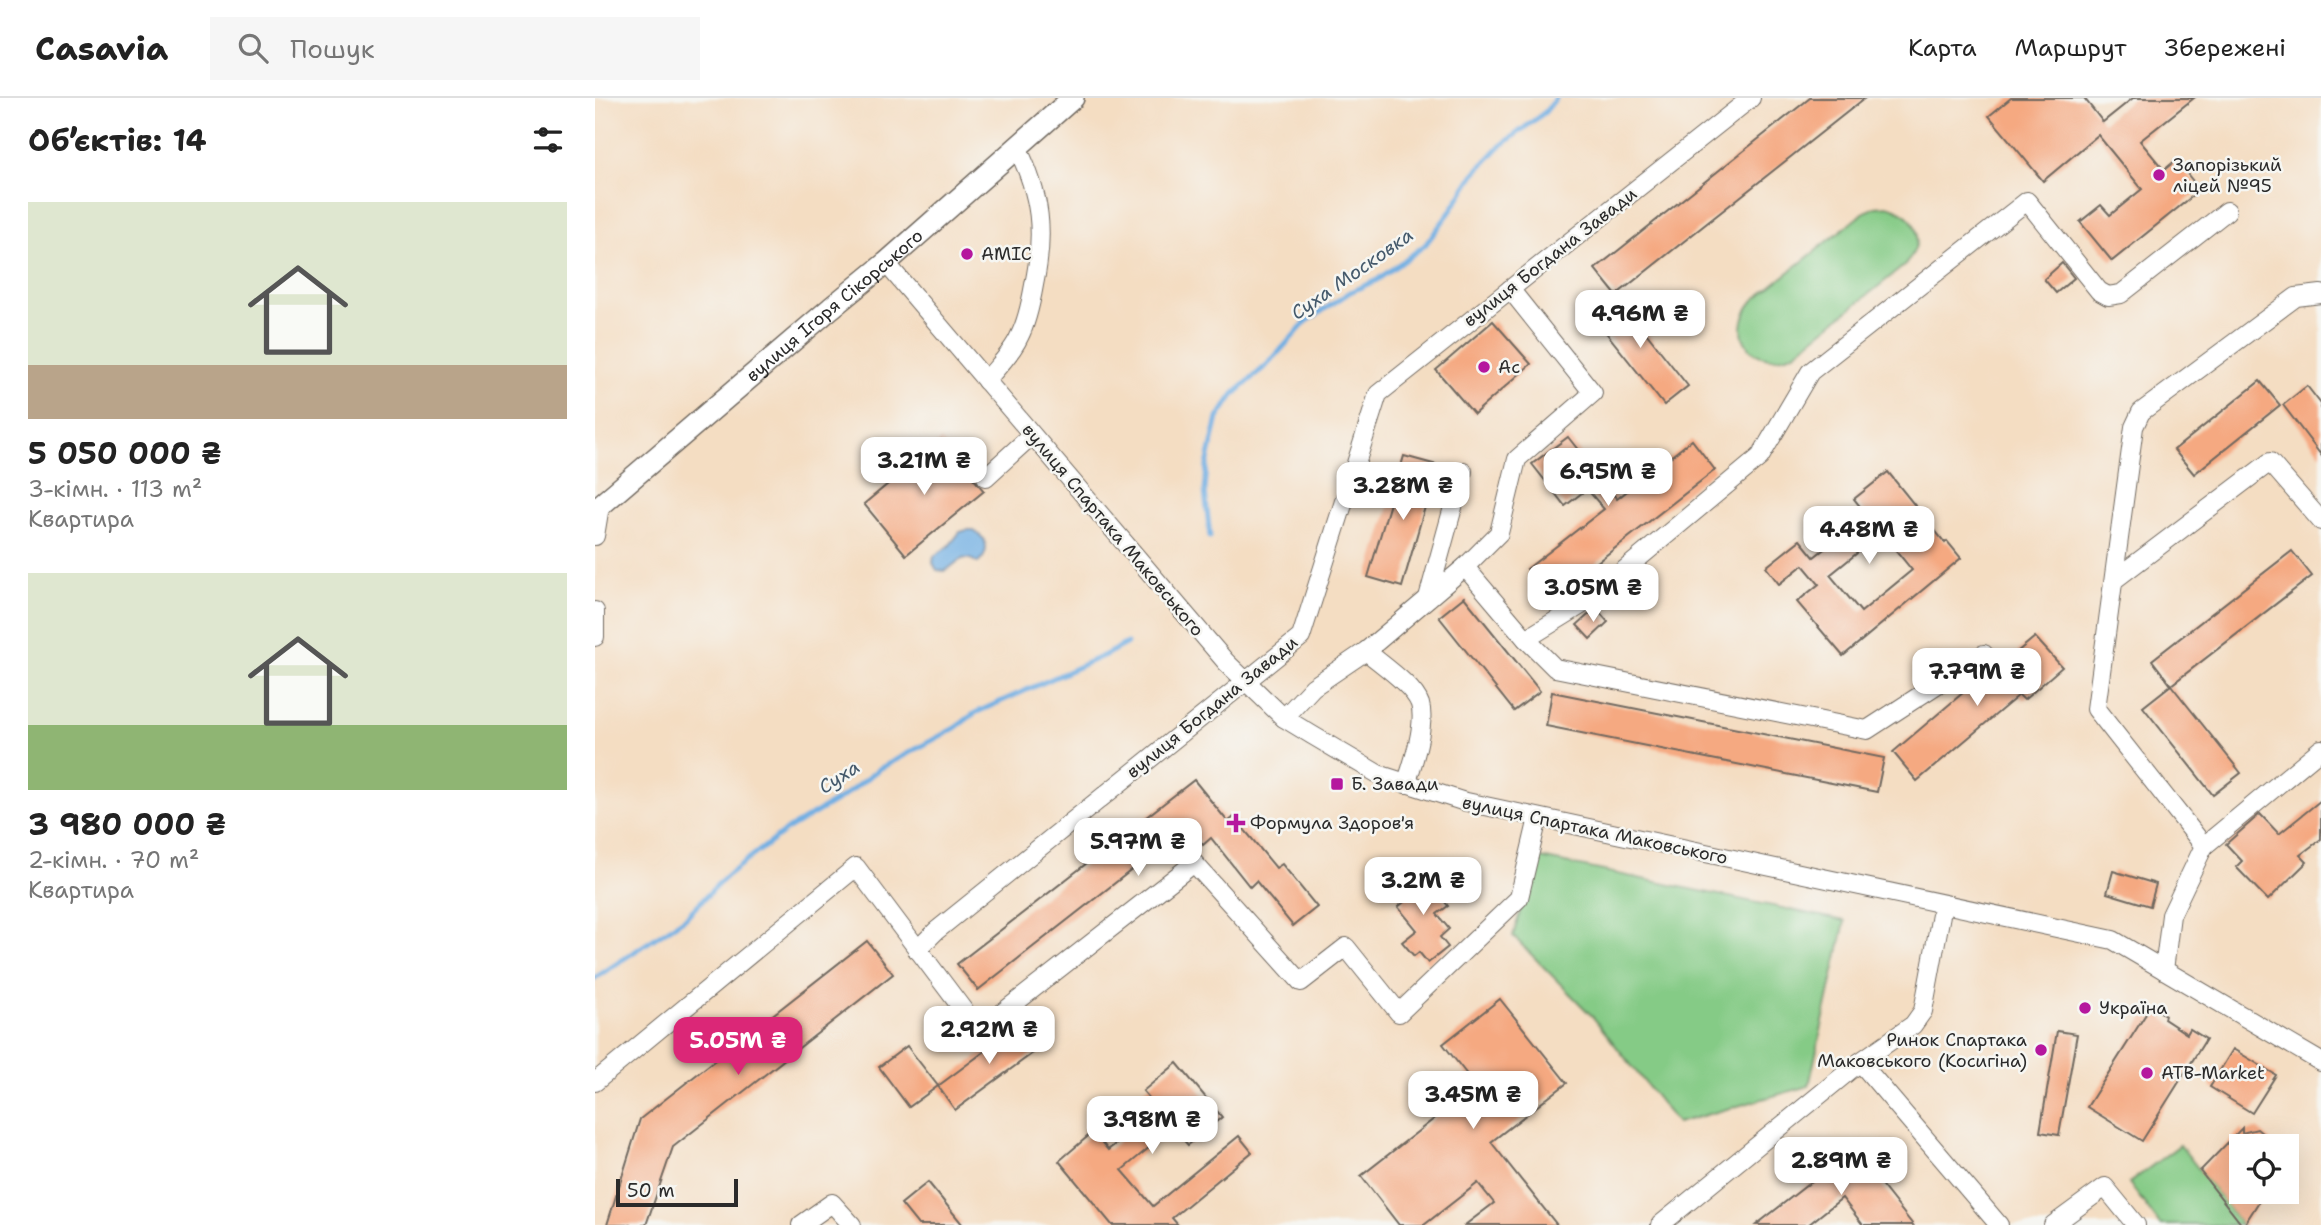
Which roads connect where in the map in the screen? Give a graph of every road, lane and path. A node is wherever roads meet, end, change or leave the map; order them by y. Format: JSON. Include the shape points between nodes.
{"nodes":[{"id":1,"x":1073,"y":98,"type":"edge"},
{"id":2,"x":1751,"y":98,"type":"edge"},
{"id":3,"x":1017,"y":147,"type":"junction"},
{"id":4,"x":2227,"y":211,"type":"dead end"},
{"id":5,"x":886,"y":263,"type":"junction"},
{"id":6,"x":1510,"y":289,"type":"junction"},
{"id":7,"x":2321,"y":294,"type":"edge"},
{"id":8,"x":986,"y":381,"type":"junction"},
{"id":9,"x":1032,"y":435,"type":"junction"},
{"id":10,"x":1463,"y":471,"type":"dead end"},
{"id":11,"x":986,"y":477,"type":"dead end"},
{"id":12,"x":598,"y":508,"type":"edge"},
{"id":13,"x":2321,"y":521,"type":"edge"},
{"id":14,"x":595,"y":536,"type":"edge"},
{"id":15,"x":1465,"y":566,"type":"junction"},
{"id":16,"x":2114,"y":580,"type":"junction"},
{"id":17,"x":1428,"y":598,"type":"junction"},
{"id":18,"x":595,"y":611,"type":"edge"},
{"id":19,"x":595,"y":636,"type":"edge"},
{"id":20,"x":1526,"y":639,"type":"junction"},
{"id":21,"x":1366,"y":651,"type":"junction"},
{"id":22,"x":1984,"y":654,"type":"dead end"},
{"id":23,"x":1245,"y":681,"type":"junction"},
{"id":24,"x":1284,"y":718,"type":"junction"},
{"id":25,"x":2321,"y":749,"type":"edge"},
{"id":26,"x":1406,"y":784,"type":"junction"},
{"id":27,"x":1538,"y":818,"type":"junction"},
{"id":28,"x":2204,"y":846,"type":"junction"},
{"id":29,"x":1943,"y":904,"type":"junction"},
{"id":30,"x":917,"y":950,"type":"junction"},
{"id":31,"x":2164,"y":970,"type":"junction"},
{"id":32,"x":1860,"y":1062,"type":"junction"},
{"id":33,"x":2321,"y":1062,"type":"edge"},
{"id":34,"x":595,"y":1082,"type":"edge"},
{"id":35,"x":801,"y":1225,"type":"edge"},
{"id":36,"x":852,"y":1225,"type":"edge"},
{"id":37,"x":1660,"y":1225,"type":"edge"},
{"id":38,"x":1999,"y":1225,"type":"edge"},
{"id":39,"x":2053,"y":1225,"type":"edge"},
{"id":40,"x":2136,"y":1225,"type":"edge"}],
"edges":[{"from":1,"to":3,"type":"main road","name":"вулиця Ігоря Сікорського"},
{"from":2,"to":6,"type":"street","name":"вулиця Богдана Завади"},
{"from":3,"to":5,"type":"main road","name":"вулиця Ігоря Сікорського"},
{"from":3,"to":8,"type":"street","via":[[1035,191],[1041,253],[1019,339]]},
{"from":4,"to":20,"type":"street","via":[[2121,294],[2108,296],[2027,201],[1809,372],[1760,457],[1587,602]]},
{"from":5,"to":8,"type":"street","name":"вулиця Спартака Маковського"},
{"from":5,"to":12,"type":"main road","name":"вулиця Ігоря Сікорського"},
{"from":6,"to":15,"type":"street","via":[[1593,393],[1517,459],[1499,533]]},
{"from":6,"to":23,"type":"street","name":"вулиця Богдана Завади","via":[[1378,394],[1301,637]]},
{"from":7,"to":16,"type":"street","via":[[2296,297],[2141,412],[2134,427]]},
{"from":8,"to":9,"type":"street","name":"вулиця Спартака Маковського"},
{"from":9,"to":11,"type":"street"},
{"from":9,"to":23,"type":"street","name":"вулиця Спартака Маковського"},
{"from":10,"to":17,"type":"street"},
{"from":12,"to":14,"type":"street"},
{"from":13,"to":16,"type":"street","via":[[2270,462]]},
{"from":15,"to":17,"type":"street"},
{"from":15,"to":20,"type":"street"},
{"from":16,"to":28,"type":"street","via":[[2095,709]]},
{"from":17,"to":21,"type":"street"},
{"from":18,"to":19,"type":"street"},
{"from":20,"to":22,"type":"street","via":[[1555,668],[1867,730]]},
{"from":21,"to":24,"type":"street","via":[[1313,687]]},
{"from":21,"to":26,"type":"street","via":[[1412,690],[1420,704],[1421,721]]},
{"from":23,"to":24,"type":"street","name":"вулиця Спартака Маковського"},
{"from":23,"to":30,"type":"street","name":"вулиця Богдана Завади"},
{"from":24,"to":26,"type":"street","name":"вулиця Спартака Маковського","via":[[1378,774]]},
{"from":25,"to":28,"type":"street"},
{"from":26,"to":27,"type":"street","name":"вулиця Спартака Маковського"},
{"from":27,"to":29,"type":"street","name":"вулиця Спартака Маковського"},
{"from":27,"to":30,"type":"street","via":[[1519,898],[1399,1013],[1346,947],[1301,982],[1194,863],[979,1031]]},
{"from":28,"to":31,"type":"street","via":[[2171,915]]},
{"from":29,"to":31,"type":"street","name":"вулиця Спартака Маковського","via":[[2113,940]]},
{"from":29,"to":32,"type":"street","via":[[1923,1011],[1913,1025]]},
{"from":30,"to":34,"type":"street","via":[[856,867]]},
{"from":31,"to":33,"type":"street","name":"вулиця Спартака Маковського"},
{"from":32,"to":37,"type":"street"},
{"from":32,"to":38,"type":"street"},
{"from":35,"to":36,"type":"street","via":[[832,1203]]},
{"from":39,"to":40,"type":"street","via":[[2105,1187]]}]}
